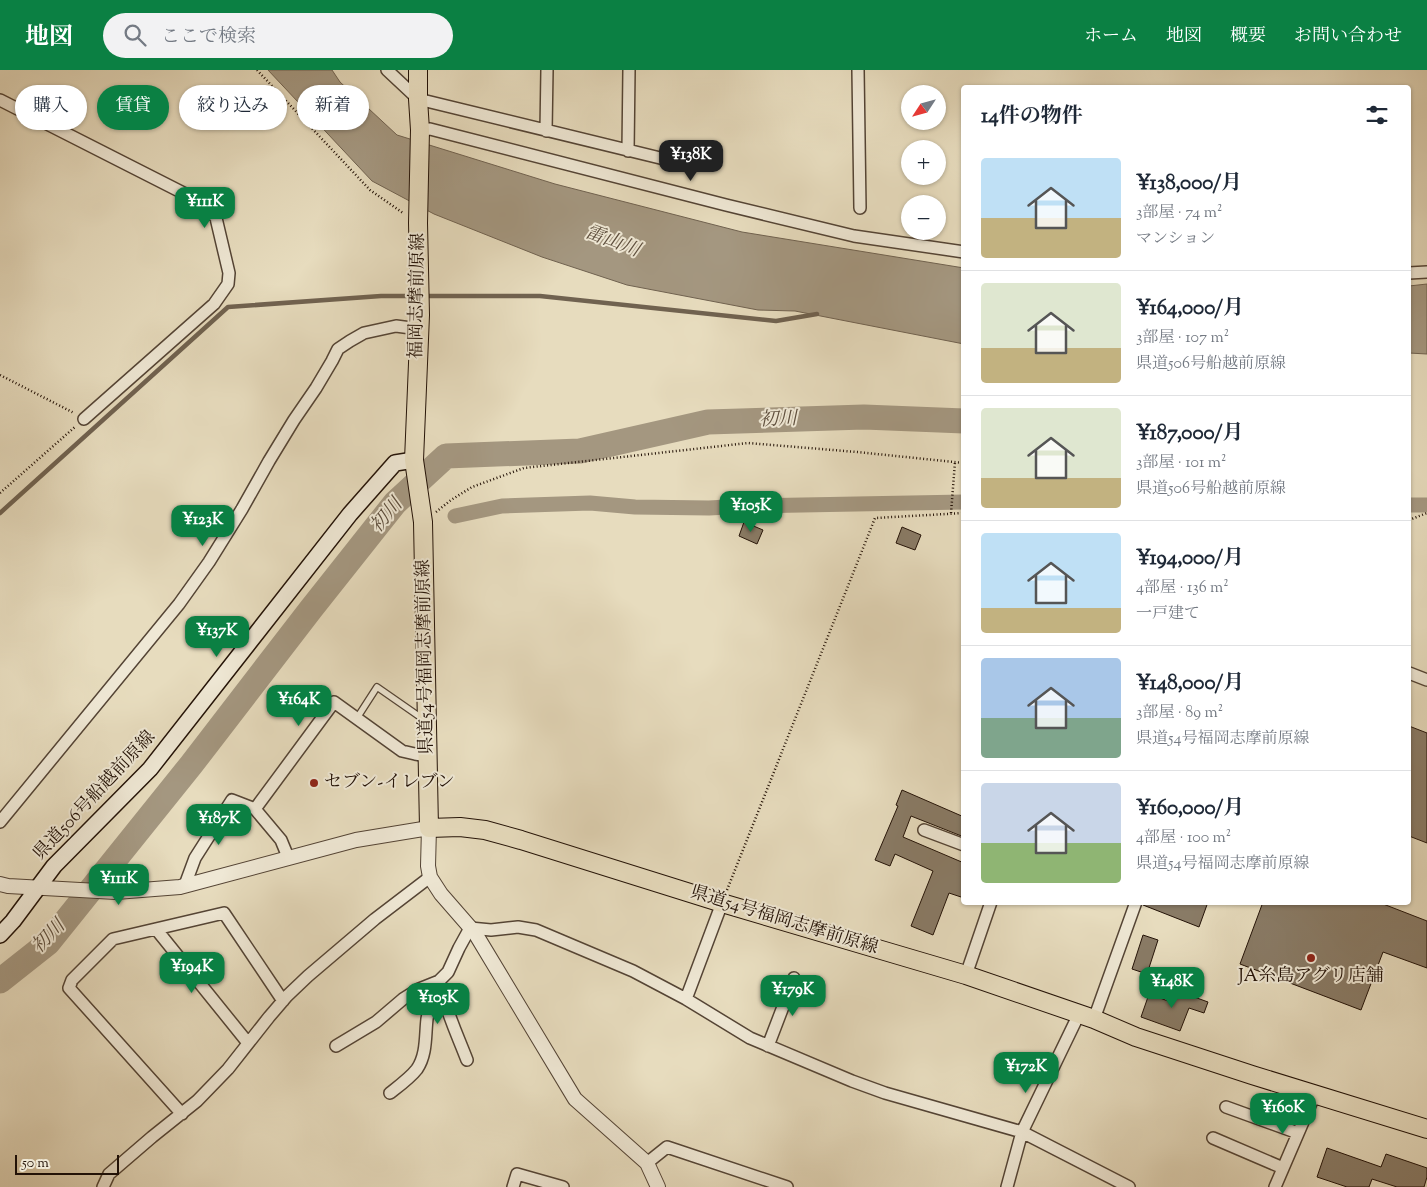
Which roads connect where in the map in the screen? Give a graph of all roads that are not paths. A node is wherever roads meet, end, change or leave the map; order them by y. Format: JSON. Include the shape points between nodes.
{"nodes":[{"id":1,"x":387,"y":70,"type":"edge"},
{"id":2,"x":418,"y":70,"type":"edge"},
{"id":3,"x":547,"y":70,"type":"edge"},
{"id":4,"x":629,"y":70,"type":"edge"},
{"id":5,"x":858,"y":70,"type":"edge"},
{"id":6,"x":418,"y":99,"type":"junction"},
{"id":7,"x":0,"y":100,"type":"edge"},
{"id":8,"x":420,"y":130,"type":"junction"},
{"id":9,"x":546,"y":131,"type":"junction"},
{"id":10,"x":628,"y":151,"type":"junction"},
{"id":11,"x":693,"y":166,"type":"dead end"},
{"id":12,"x":860,"y":208,"type":"dead end"},
{"id":13,"x":961,"y":252,"type":"edge"},
{"id":14,"x":1427,"y":272,"type":"edge"},
{"id":15,"x":1411,"y":273,"type":"edge"},
{"id":16,"x":420,"y":322,"type":"junction"},
{"id":17,"x":84,"y":419,"type":"road end"},
{"id":18,"x":414,"y":460,"type":"junction"},
{"id":19,"x":423,"y":522,"type":"joint"},
{"id":20,"x":1411,"y":674,"type":"edge"},
{"id":21,"x":1427,"y":680,"type":"edge"},
{"id":22,"x":357,"y":718,"type":"junction"},
{"id":23,"x":427,"y":722,"type":"junction"},
{"id":24,"x":428,"y":756,"type":"junction"},
{"id":25,"x":255,"y":809,"type":"junction"},
{"id":26,"x":0,"y":822,"type":"edge"},
{"id":27,"x":429,"y":828,"type":"junction"},
{"id":28,"x":924,"y":830,"type":"dead end"},
{"id":29,"x":961,"y":844,"type":"edge"},
{"id":30,"x":288,"y":857,"type":"junction"},
{"id":31,"x":430,"y":877,"type":"junction"},
{"id":32,"x":0,"y":884,"type":"edge"},
{"id":33,"x":182,"y":886,"type":"junction"},
{"id":34,"x":39,"y":888,"type":"junction"},
{"id":35,"x":722,"y":903,"type":"junction"},
{"id":36,"x":990,"y":905,"type":"edge"},
{"id":37,"x":1135,"y":905,"type":"edge"},
{"id":38,"x":470,"y":928,"type":"junction"},
{"id":39,"x":156,"y":929,"type":"junction"},
{"id":40,"x":0,"y":935,"type":"edge"},
{"id":41,"x":966,"y":975,"type":"junction"},
{"id":42,"x":794,"y":978,"type":"dead end"},
{"id":43,"x":439,"y":981,"type":"junction"},
{"id":44,"x":686,"y":999,"type":"junction"},
{"id":45,"x":283,"y":1001,"type":"junction"},
{"id":46,"x":1086,"y":1017,"type":"junction"},
{"id":47,"x":248,"y":1043,"type":"junction"},
{"id":48,"x":336,"y":1046,"type":"dead end"},
{"id":49,"x":768,"y":1046,"type":"junction"},
{"id":50,"x":467,"y":1060,"type":"dead end"},
{"id":51,"x":390,"y":1093,"type":"dead end"},
{"id":52,"x":1316,"y":1094,"type":"junction"},
{"id":53,"x":1226,"y":1107,"type":"dead end"},
{"id":54,"x":182,"y":1114,"type":"junction"},
{"id":55,"x":1427,"y":1129,"type":"edge"},
{"id":56,"x":1022,"y":1132,"type":"junction"},
{"id":57,"x":1298,"y":1133,"type":"junction"},
{"id":58,"x":1213,"y":1138,"type":"dead end"},
{"id":59,"x":647,"y":1163,"type":"junction"},
{"id":60,"x":1283,"y":1168,"type":"junction"},
{"id":61,"x":102,"y":1187,"type":"edge"},
{"id":62,"x":513,"y":1187,"type":"edge"},
{"id":63,"x":563,"y":1187,"type":"edge"},
{"id":64,"x":658,"y":1187,"type":"edge"},
{"id":65,"x":787,"y":1187,"type":"edge"},
{"id":66,"x":1007,"y":1187,"type":"edge"},
{"id":67,"x":1129,"y":1187,"type":"edge"},
{"id":68,"x":1275,"y":1187,"type":"edge"}],
"edges":[{"from":1,"to":6,"type":"street"},
{"from":2,"to":6,"type":"main road","name":"福岡志摩前原線"},
{"from":3,"to":9,"type":"street"},
{"from":4,"to":10,"type":"street"},
{"from":5,"to":12,"type":"street"},
{"from":6,"to":8,"type":"main road","name":"福岡志摩前原線"},
{"from":6,"to":9,"type":"street"},
{"from":7,"to":17,"type":"street","via":[[203,203],[216,218],[229,273],[228,284],[214,304]]},
{"from":8,"to":13,"type":"street","via":[[430,129],[854,236]]},
{"from":8,"to":16,"type":"main road","name":"福岡志摩前原線"},
{"from":9,"to":10,"type":"street"},
{"from":10,"to":11,"type":"street"},
{"from":14,"to":15,"type":"street"},
{"from":16,"to":18,"type":"main road","name":"福岡志摩前原線"},
{"from":16,"to":26,"type":"street","via":[[364,333],[338,349],[209,562],[179,604]]},
{"from":18,"to":19,"type":"main road","name":"福岡志摩前原線"},
{"from":18,"to":34,"type":"main road","name":"県道506号船越前原線","via":[[394,464],[350,514],[150,769],[54,866]]},
{"from":19,"to":23,"type":"main road","name":"県道54号福岡志摩前原線"},
{"from":20,"to":21,"type":"street"},
{"from":22,"to":23,"type":"lane","via":[[377,688]]},
{"from":22,"to":24,"type":"street","via":[[402,751]]},
{"from":22,"to":25,"type":"street","via":[[334,702]]},
{"from":23,"to":24,"type":"main road","name":"県道54号福岡志摩前原線"},
{"from":24,"to":27,"type":"main road","name":"県道54号福岡志摩前原線"},
{"from":25,"to":30,"type":"street","via":[[281,840]]},
{"from":25,"to":33,"type":"street","via":[[232,800],[195,858]]},
{"from":27,"to":30,"type":"street","via":[[356,840]]},
{"from":27,"to":31,"type":"street"},
{"from":27,"to":35,"type":"main road","name":"県道54号福岡志摩前原線","via":[[485,830]]},
{"from":28,"to":29,"type":"street"},
{"from":30,"to":33,"type":"street"},
{"from":31,"to":38,"type":"street"},
{"from":31,"to":45,"type":"street","via":[[375,919]]},
{"from":32,"to":34,"type":"street"},
{"from":33,"to":34,"type":"street","via":[[116,892]]},
{"from":34,"to":40,"type":"main road","name":"県道506号船越前原線"},
{"from":35,"to":41,"type":"main road","name":"県道54号福岡志摩前原線"},
{"from":35,"to":44,"type":"street"},
{"from":36,"to":41,"type":"street"},
{"from":37,"to":46,"type":"street"},
{"from":38,"to":43,"type":"street","via":[[448,972]]},
{"from":38,"to":44,"type":"street","via":[[536,930],[633,971]]},
{"from":38,"to":59,"type":"street","via":[[576,1099]]},
{"from":39,"to":45,"type":"street","via":[[224,912]]},
{"from":39,"to":47,"type":"street"},
{"from":39,"to":54,"type":"street","via":[[113,939],[72,980],[70,988]]},
{"from":41,"to":46,"type":"main road","name":"県道54号福岡志摩前原線"},
{"from":42,"to":49,"type":"street"},
{"from":43,"to":48,"type":"street","via":[[419,989],[376,1022]]},
{"from":43,"to":50,"type":"street"},
{"from":43,"to":51,"type":"street","via":[[427,1019],[424,1054],[417,1068]]},
{"from":44,"to":49,"type":"street"},
{"from":45,"to":47,"type":"street"},
{"from":46,"to":52,"type":"main road","name":"県道54号福岡志摩前原線","via":[[1136,1037]]},
{"from":46,"to":56,"type":"street"},
{"from":47,"to":54,"type":"street"},
{"from":49,"to":56,"type":"street","via":[[885,1093]]},
{"from":52,"to":55,"type":"main road","name":"県道54号福岡志摩前原線"},
{"from":52,"to":57,"type":"street"},
{"from":53,"to":57,"type":"street"},
{"from":54,"to":61,"type":"street","via":[[109,1174]]},
{"from":56,"to":66,"type":"street"},
{"from":56,"to":67,"type":"street"},
{"from":57,"to":60,"type":"street"},
{"from":58,"to":60,"type":"street"},
{"from":59,"to":64,"type":"street"},
{"from":59,"to":65,"type":"street","via":[[667,1147]]},
{"from":60,"to":68,"type":"street"},
{"from":62,"to":63,"type":"street","via":[[517,1174]]}]}
